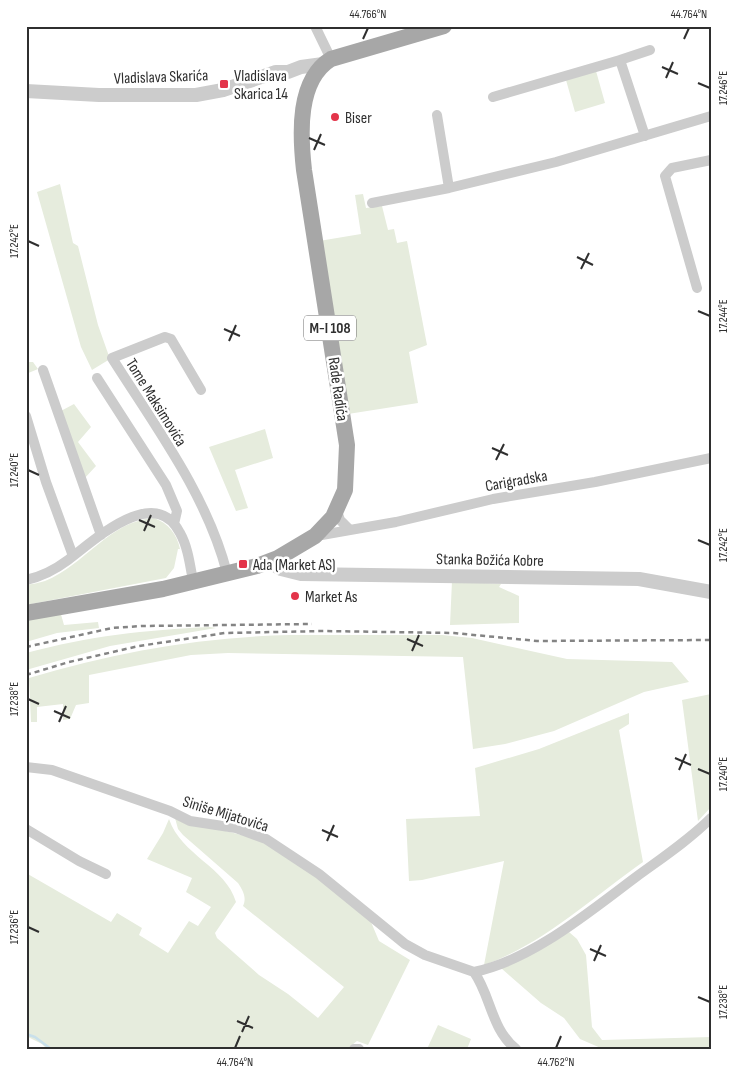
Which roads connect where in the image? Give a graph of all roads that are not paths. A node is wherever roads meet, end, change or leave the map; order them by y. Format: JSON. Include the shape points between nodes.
{"nodes":[{"id":1,"x":314,"y":26,"type":"edge"},
{"id":2,"x":444,"y":26,"type":"edge"},
{"id":3,"x":650,"y":50,"type":"dead end"},
{"id":4,"x":620,"y":60,"type":"junction"},
{"id":5,"x":327,"y":62,"type":"junction"},
{"id":6,"x":288,"y":72,"type":"junction"},
{"id":7,"x":308,"y":90,"type":"junction"},
{"id":8,"x":26,"y":91,"type":"edge"},
{"id":9,"x":494,"y":98,"type":"dead end"},
{"id":10,"x":437,"y":115,"type":"dead end"},
{"id":11,"x":711,"y":116,"type":"edge"},
{"id":12,"x":645,"y":136,"type":"junction"},
{"id":13,"x":711,"y":160,"type":"edge"},
{"id":14,"x":449,"y":188,"type":"junction"},
{"id":15,"x":372,"y":203,"type":"dead end"},
{"id":16,"x":697,"y":288,"type":"dead end"},
{"id":17,"x":43,"y":370,"type":"dead end"},
{"id":18,"x":97,"y":378,"type":"dead end"},
{"id":19,"x":201,"y":390,"type":"dead end"},
{"id":20,"x":26,"y":416,"type":"edge"},
{"id":21,"x":711,"y":458,"type":"edge"},
{"id":22,"x":337,"y":511,"type":"junction"},
{"id":23,"x":174,"y":524,"type":"junction"},
{"id":24,"x":350,"y":530,"type":"junction"},
{"id":25,"x":101,"y":535,"type":"junction"},
{"id":26,"x":315,"y":536,"type":"junction"},
{"id":27,"x":293,"y":550,"type":"junction"},
{"id":28,"x":72,"y":556,"type":"junction"},
{"id":29,"x":269,"y":562,"type":"junction"},
{"id":30,"x":292,"y":572,"type":"junction"},
{"id":31,"x":227,"y":573,"type":"junction"},
{"id":32,"x":26,"y":580,"type":"edge"},
{"id":33,"x":193,"y":581,"type":"junction"},
{"id":34,"x":711,"y":592,"type":"edge"},
{"id":35,"x":26,"y":613,"type":"edge"},
{"id":36,"x":26,"y":767,"type":"edge"},
{"id":37,"x":711,"y":818,"type":"edge"},
{"id":38,"x":26,"y":829,"type":"edge"},
{"id":39,"x":106,"y":874,"type":"dead end"},
{"id":40,"x":474,"y":972,"type":"junction"},
{"id":41,"x":354,"y":1049,"type":"edge"},
{"id":42,"x":359,"y":1049,"type":"edge"},
{"id":43,"x":516,"y":1049,"type":"edge"}],
"edges":[{"from":1,"to":5,"type":"street"},
{"from":2,"to":5,"type":"main road"},
{"from":3,"to":4,"type":"street"},
{"from":4,"to":9,"type":"street"},
{"from":4,"to":12,"type":"street"},
{"from":5,"to":6,"type":"street","name":"Vladislava Skarića"},
{"from":5,"to":7,"type":"main road","name":"Rade Radića","number":"M-I 108","via":[[313,76]]},
{"from":6,"to":7,"type":"street","via":[[298,76]]},
{"from":6,"to":8,"type":"street","name":"Vladislava Skarića","via":[[276,72],[223,90],[196,95],[99,96]]},
{"from":7,"to":22,"type":"main road","name":"Rade Radića","number":"M-I 108","via":[[302,125],[304,170],[347,445],[345,490]]},
{"from":10,"to":14,"type":"street"},
{"from":11,"to":12,"type":"street"},
{"from":12,"to":14,"type":"street"},
{"from":13,"to":16,"type":"street","via":[[672,168],[666,176]]},
{"from":14,"to":15,"type":"street"},
{"from":17,"to":25,"type":"street"},
{"from":18,"to":23,"type":"street","via":[[166,485],[177,511]]},
{"from":19,"to":31,"type":"street","name":"Tome Maksimovića","via":[[171,339],[165,337],[112,358],[182,469],[216,536]]},
{"from":20,"to":28,"type":"street"},
{"from":21,"to":24,"type":"street","name":"Carigradska"},
{"from":22,"to":24,"type":"street","via":[[343,526]]},
{"from":22,"to":26,"type":"main road","name":"Rade Radića","number":"M-I 108"},
{"from":23,"to":25,"type":"street","via":[[160,515],[139,514]]},
{"from":23,"to":33,"type":"street","via":[[184,540]]},
{"from":24,"to":26,"type":"street","name":"Carigradska"},
{"from":25,"to":28,"type":"street"},
{"from":26,"to":27,"type":"main road","name":"Rade Radića","number":"M-I 108"},
{"from":27,"to":29,"type":"main road","name":"Rade Radića","number":"M-I 108"},
{"from":27,"to":30,"type":"street","via":[[288,563]]},
{"from":28,"to":32,"type":"street"},
{"from":29,"to":30,"type":"street","name":"Stanka Božića Kobre"},
{"from":29,"to":31,"type":"main road","name":"Rade Radića","number":"M-I 108"},
{"from":30,"to":34,"type":"street","name":"Stanka Božića Kobre","via":[[638,580]]},
{"from":31,"to":33,"type":"main road","name":"Rade Radića","number":"M-I 108"},
{"from":33,"to":35,"type":"main road","name":"Rade Radića","number":"M-I 108"},
{"from":36,"to":40,"type":"street","name":"Siniše Mijatovića","via":[[52,770],[190,821],[236,828],[266,839],[319,874],[405,944],[425,955]]},
{"from":37,"to":40,"type":"street","via":[[589,912],[518,957]]},
{"from":38,"to":39,"type":"street"},
{"from":40,"to":43,"type":"street","via":[[498,1028]]},
{"from":41,"to":42,"type":"street"}]}
